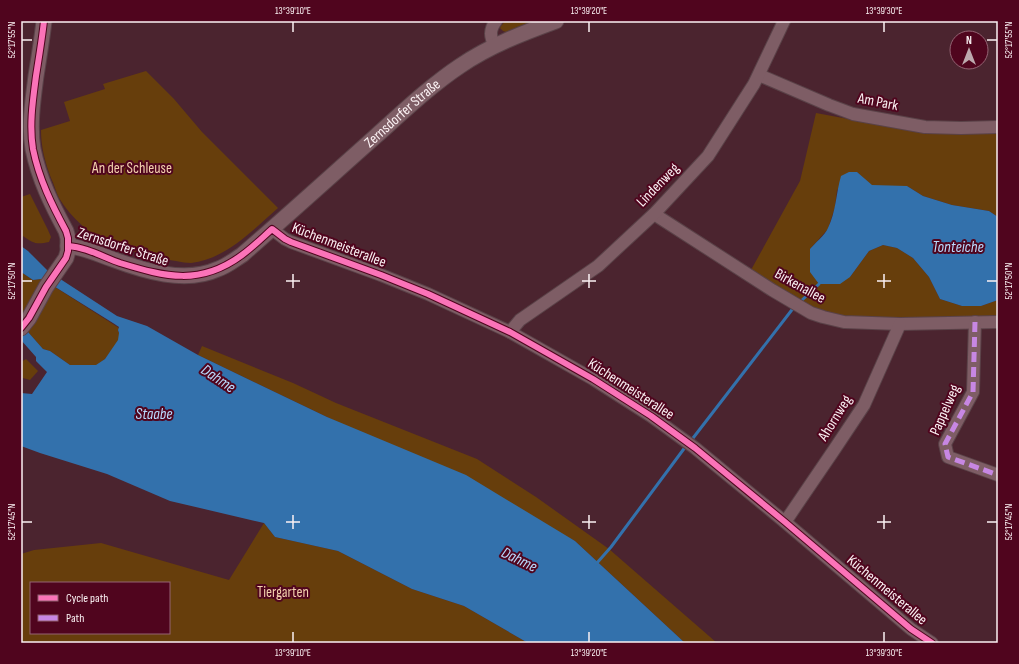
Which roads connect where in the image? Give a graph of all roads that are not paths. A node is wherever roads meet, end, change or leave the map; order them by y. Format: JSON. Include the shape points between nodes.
{"nodes":[{"id":1,"x":44,"y":21,"type":"edge"},
{"id":2,"x":496,"y":21,"type":"edge"},
{"id":3,"x":556,"y":21,"type":"edge"},
{"id":4,"x":784,"y":21,"type":"edge"},
{"id":5,"x":495,"y":46,"type":"junction"},
{"id":6,"x":759,"y":75,"type":"junction"},
{"id":7,"x":998,"y":127,"type":"edge"},
{"id":8,"x":654,"y":214,"type":"junction"},
{"id":9,"x":272,"y":229,"type":"junction"},
{"id":10,"x":68,"y":246,"type":"junction"},
{"id":11,"x":975,"y":322,"type":"junction"},
{"id":12,"x":998,"y":322,"type":"edge"},
{"id":13,"x":900,"y":324,"type":"junction"},
{"id":14,"x":22,"y":327,"type":"edge"},
{"id":15,"x":510,"y":332,"type":"junction"},
{"id":16,"x":998,"y":475,"type":"edge"},
{"id":17,"x":785,"y":522,"type":"junction"},
{"id":18,"x":932,"y":643,"type":"edge"}],
"edges":[{"from":1,"to":10,"type":"street","name":"Zernsdorfer Straße","via":[[31,130],[33,148],[45,190],[66,231]]},
{"from":2,"to":5,"type":"street","via":[[490,34]]},
{"from":3,"to":5,"type":"street","name":"Zernsdorfer Straße"},
{"from":4,"to":6,"type":"street","name":"Lindenweg"},
{"from":5,"to":9,"type":"street","name":"Zernsdorfer Straße","via":[[460,65],[433,86]]},
{"from":6,"to":7,"type":"street","name":"Am Park","via":[[854,114],[925,127]]},
{"from":6,"to":8,"type":"street","name":"Lindenweg","via":[[708,156]]},
{"from":8,"to":13,"type":"street","name":"Birkenallee","via":[[811,314],[844,322]]},
{"from":8,"to":15,"type":"street","name":"Lindenweg","via":[[598,266],[520,320]]},
{"from":9,"to":10,"type":"street","name":"Zernsdorfer Straße","via":[[230,263],[218,270],[199,275],[170,276]]},
{"from":9,"to":15,"type":"street","name":"Küchenmeisterallee","via":[[291,242],[385,276]]},
{"from":10,"to":14,"type":"street","via":[[66,258]]},
{"from":11,"to":12,"type":"street","name":"Birkenallee"},
{"from":11,"to":13,"type":"street","name":"Birkenallee"},
{"from":11,"to":16,"type":"street","name":"Pappelweg","via":[[973,392],[945,444],[948,457]]},
{"from":13,"to":17,"type":"street","name":"Ahornweg","via":[[864,405]]},
{"from":15,"to":17,"type":"street","name":"Küchenmeisterallee","via":[[593,379],[651,416],[695,448]]},
{"from":17,"to":18,"type":"street","name":"Küchenmeisterallee","via":[[911,629]]}]}
